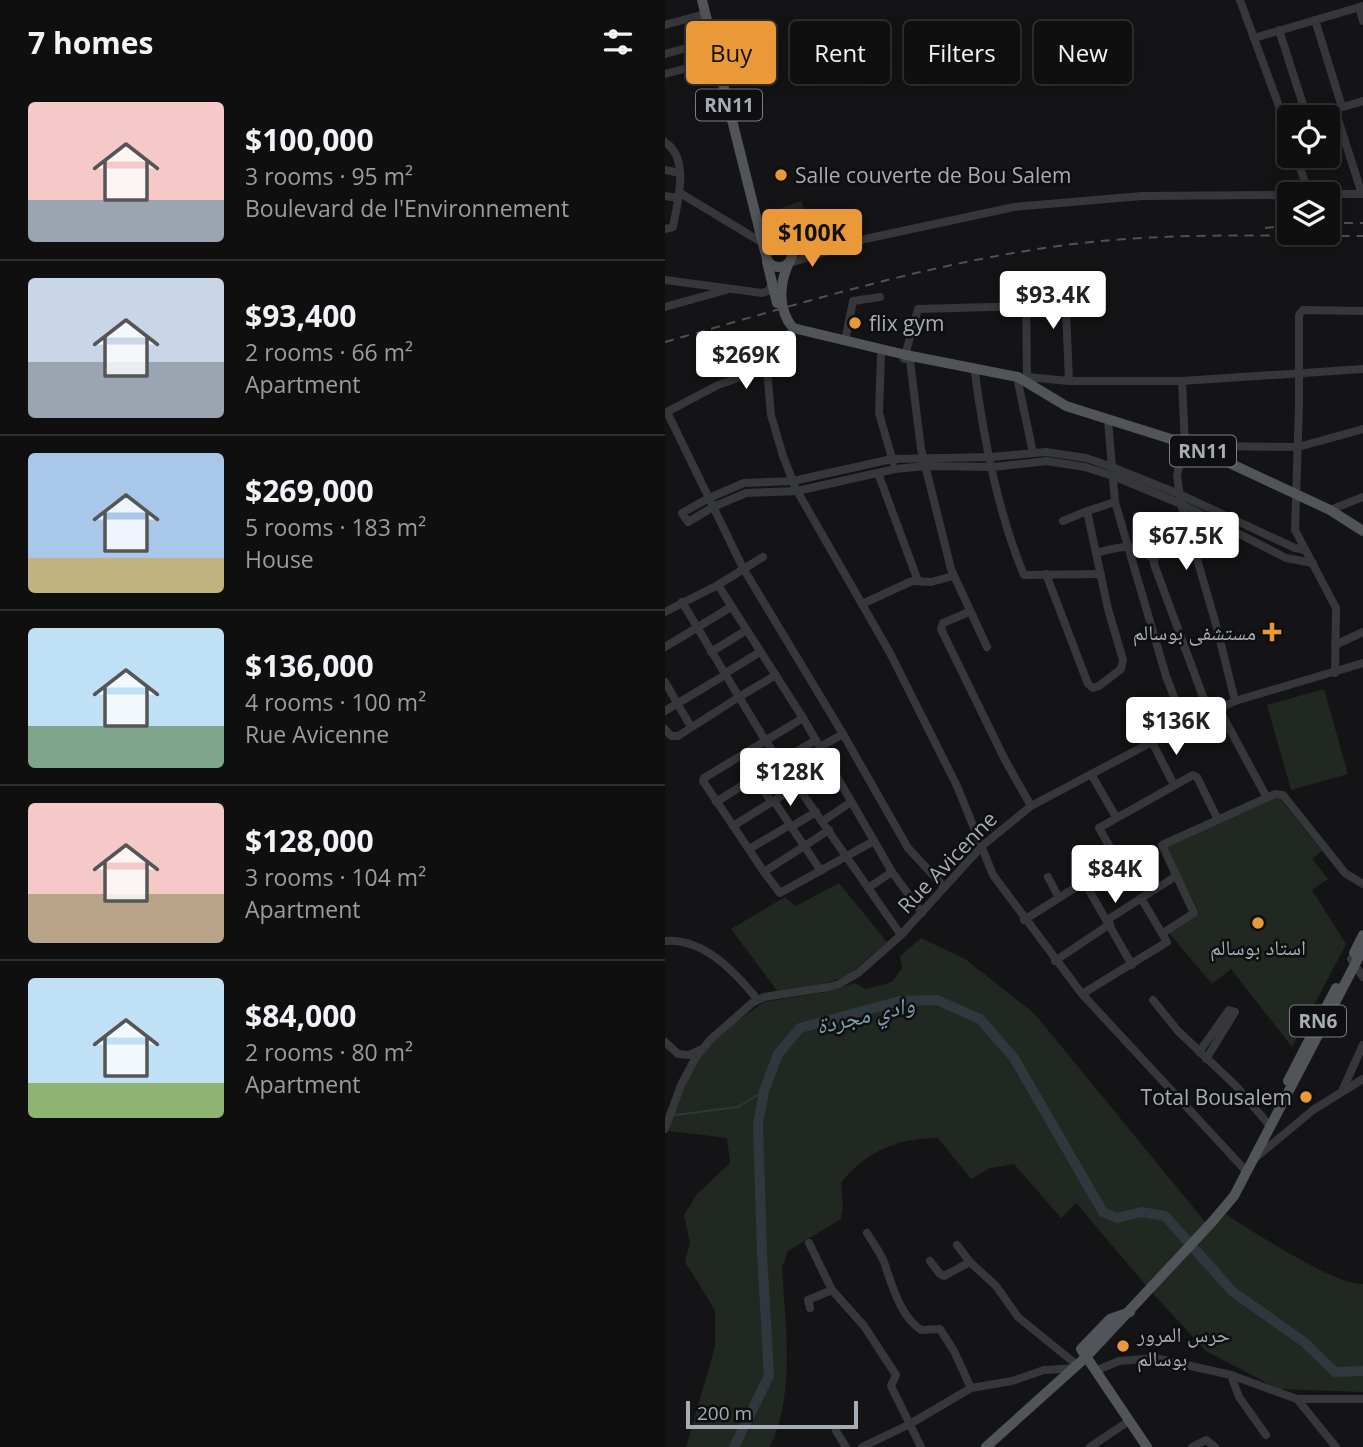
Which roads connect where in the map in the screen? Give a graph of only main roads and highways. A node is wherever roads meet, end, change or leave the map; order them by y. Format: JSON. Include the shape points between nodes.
{"nodes":[{"id":1,"x":702,"y":0,"type":"edge"},
{"id":2,"x":757,"y":211,"type":"junction"},
{"id":3,"x":782,"y":242,"type":"junction"},
{"id":4,"x":765,"y":252,"type":"junction"},
{"id":5,"x":789,"y":264,"type":"junction"},
{"id":6,"x":792,"y":330,"type":"junction"},
{"id":7,"x":906,"y":358,"type":"junction"},
{"id":8,"x":1027,"y":383,"type":"junction"},
{"id":9,"x":1363,"y":531,"type":"edge"},
{"id":10,"x":1363,"y":936,"type":"edge"},
{"id":11,"x":1363,"y":949,"type":"edge"},
{"id":12,"x":1353,"y":962,"type":"junction"},
{"id":13,"x":1086,"y":1357,"type":"junction"},
{"id":14,"x":986,"y":1447,"type":"edge"},
{"id":15,"x":1147,"y":1447,"type":"edge"}],
"edges":[{"from":1,"to":2,"type":"main road","number":"RN11"},
{"from":2,"to":3,"type":"main road","number":"RN11","via":[[766,228]]},
{"from":2,"to":4,"type":"main road","number":"RN11"},
{"from":3,"to":4,"type":"main road","via":[[771,243]]},
{"from":3,"to":5,"type":"main road","number":"RN11","via":[[792,252]]},
{"from":4,"to":5,"type":"main road","via":[[776,268]]},
{"from":4,"to":6,"type":"main road","number":"RN11","via":[[779,310],[786,328]]},
{"from":5,"to":6,"type":"main road","number":"RN11","via":[[781,297]]},
{"from":6,"to":7,"type":"main road","number":"RN11"},
{"from":6,"to":7,"type":"main road","number":"RN11","via":[[805,338]]},
{"from":7,"to":8,"type":"main road","number":"RN11"},
{"from":7,"to":8,"type":"main road","number":"RN11"},
{"from":8,"to":9,"type":"main road","number":"RN11","via":[[1066,406],[1187,444],[1345,517]]},
{"from":10,"to":12,"type":"main road","number":"RN6"},
{"from":11,"to":12,"type":"main road","number":"RN6"},
{"from":12,"to":13,"type":"main road","number":"RN6","via":[[1234,1196]]},
{"from":13,"to":14,"type":"main road","number":"RN6"},
{"from":13,"to":15,"type":"main road"}]}
